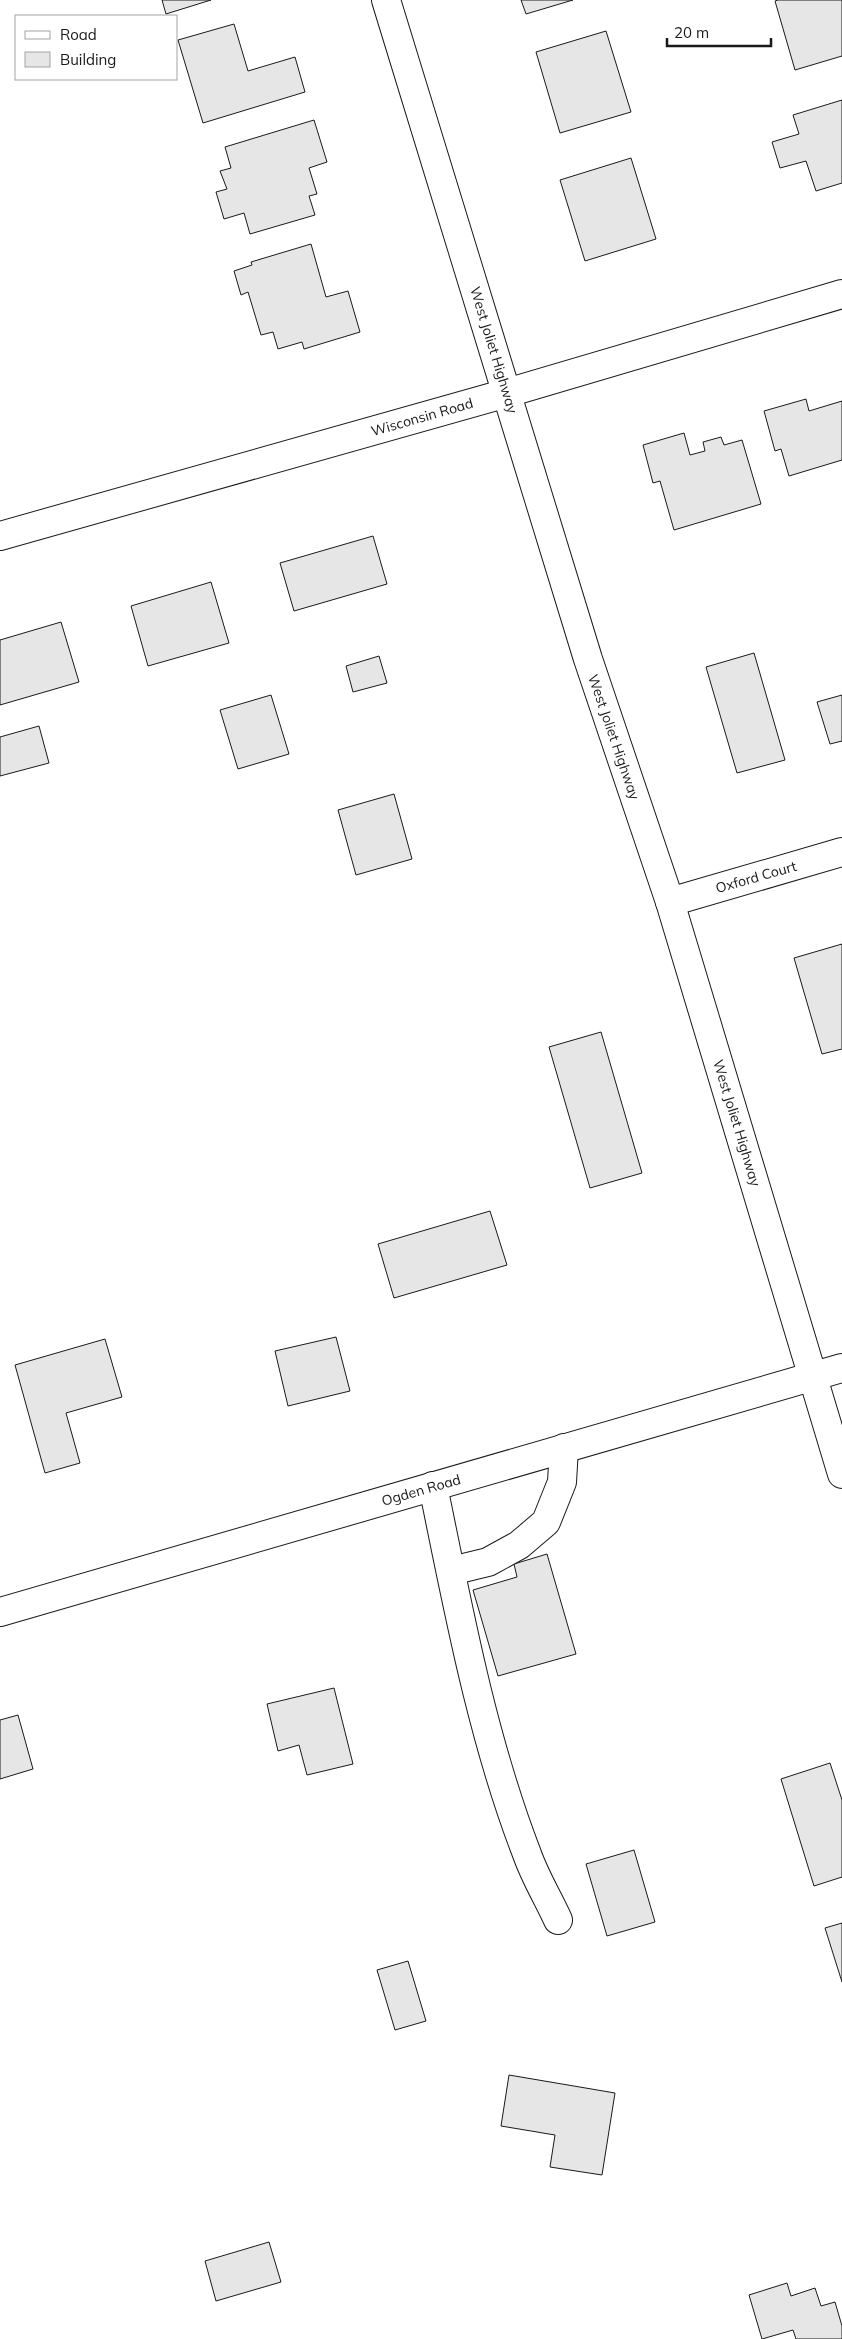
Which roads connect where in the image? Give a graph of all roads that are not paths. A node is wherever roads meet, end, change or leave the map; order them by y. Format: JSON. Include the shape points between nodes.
{"nodes":[{"id":1,"x":386,"y":0,"type":"edge"},
{"id":2,"x":842,"y":294,"type":"edge"},
{"id":3,"x":507,"y":393,"type":"junction"},
{"id":4,"x":0,"y":536,"type":"edge"},
{"id":5,"x":842,"y":852,"type":"edge"},
{"id":6,"x":670,"y":902,"type":"junction"},
{"id":7,"x":842,"y":1368,"type":"edge"},
{"id":8,"x":813,"y":1376,"type":"junction"},
{"id":9,"x":564,"y":1448,"type":"junction"},
{"id":10,"x":842,"y":1474,"type":"edge"},
{"id":11,"x":433,"y":1486,"type":"junction"},
{"id":12,"x":451,"y":1571,"type":"junction"},
{"id":13,"x":0,"y":1612,"type":"edge"},
{"id":14,"x":558,"y":1920,"type":"dead end"}],
"edges":[{"from":1,"to":3,"type":"street","name":"West Joliet Highway"},
{"from":2,"to":3,"type":"street","name":"Wisconsin Road"},
{"from":3,"to":4,"type":"street","name":"Wisconsin Road"},
{"from":3,"to":6,"type":"street","name":"West Joliet Highway","via":[[588,659]]},
{"from":5,"to":6,"type":"street","name":"Oxford Court"},
{"from":6,"to":8,"type":"street","name":"West Joliet Highway"},
{"from":7,"to":8,"type":"street","name":"Ogden Road"},
{"from":8,"to":9,"type":"street","name":"Ogden Road"},
{"from":8,"to":10,"type":"street","name":"West Joliet Highway"},
{"from":9,"to":11,"type":"street","name":"Ogden Road"},
{"from":9,"to":12,"type":"street","via":[[562,1482],[546,1522],[518,1545],[488,1562]]},
{"from":11,"to":12,"type":"street"},
{"from":11,"to":13,"type":"street","name":"Ogden Road"},
{"from":12,"to":14,"type":"street","via":[[498,1769],[527,1856]]}]}
